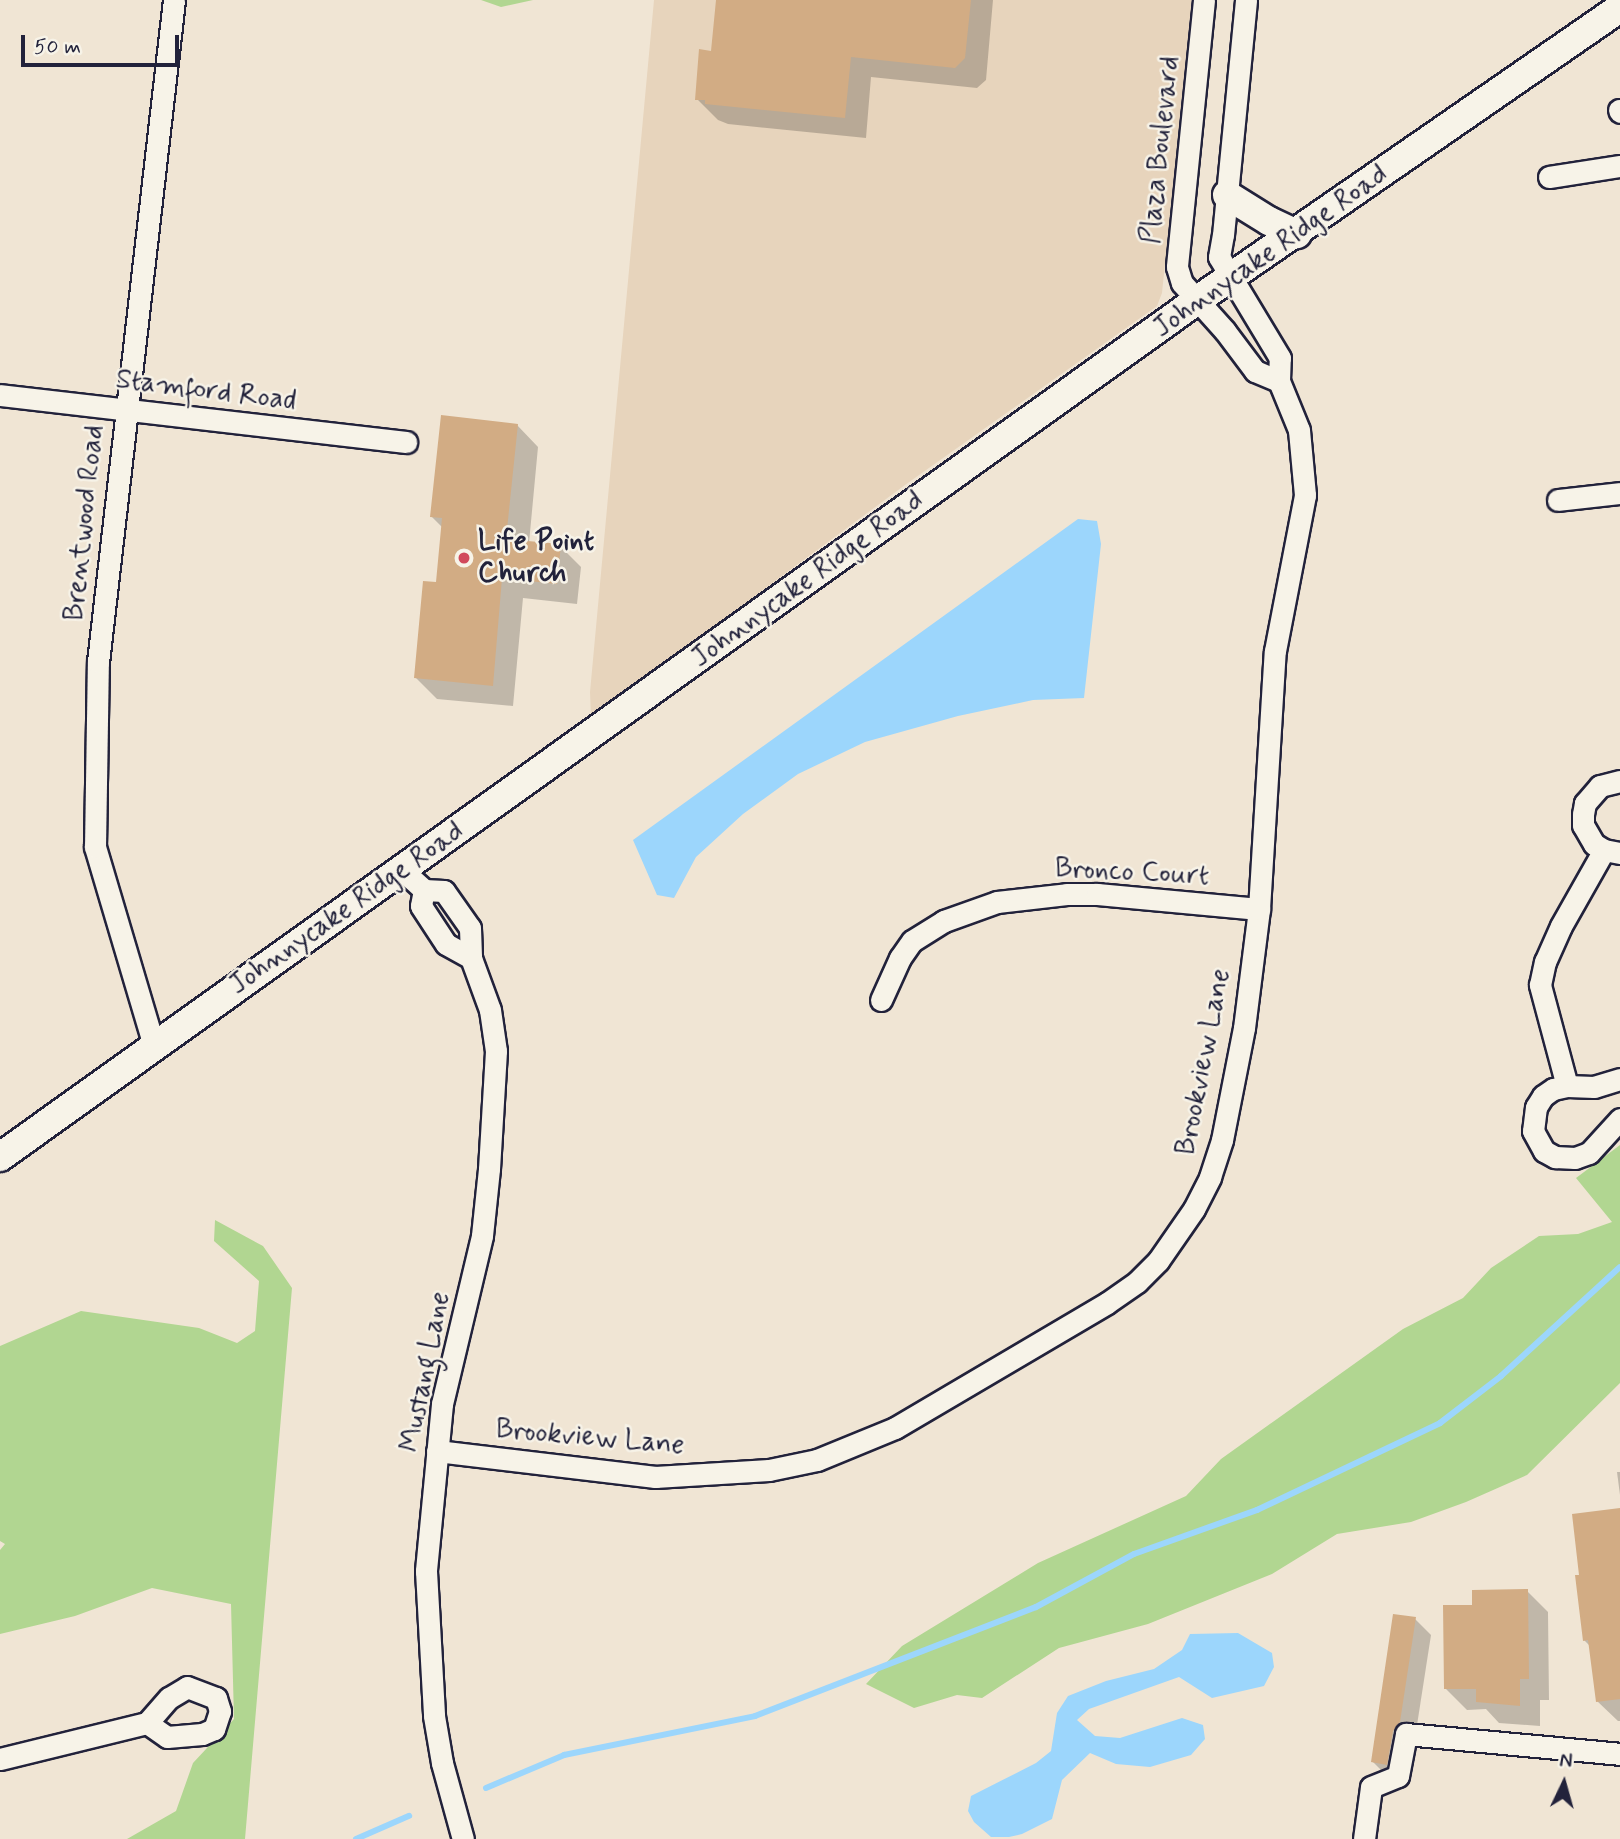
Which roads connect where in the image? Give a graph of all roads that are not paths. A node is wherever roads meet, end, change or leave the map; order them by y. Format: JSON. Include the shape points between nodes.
{"nodes":[{"id":1,"x":174,"y":0,"type":"edge"},
{"id":2,"x":1204,"y":0,"type":"edge"},
{"id":3,"x":1246,"y":0,"type":"edge"},
{"id":4,"x":1620,"y":8,"type":"edge"},
{"id":5,"x":1620,"y":166,"type":"edge"},
{"id":6,"x":1549,"y":177,"type":"dead end"},
{"id":7,"x":1227,"y":195,"type":"junction"},
{"id":8,"x":1297,"y":234,"type":"junction"},
{"id":9,"x":1230,"y":277,"type":"junction"},
{"id":10,"x":1196,"y":301,"type":"junction"},
{"id":11,"x":1279,"y":381,"type":"junction"},
{"id":12,"x":0,"y":395,"type":"edge"},
{"id":13,"x":125,"y":410,"type":"junction"},
{"id":14,"x":406,"y":442,"type":"dead end"},
{"id":15,"x":1620,"y":494,"type":"edge"},
{"id":16,"x":1558,"y":500,"type":"dead end"},
{"id":17,"x":1620,"y":781,"type":"edge"},
{"id":18,"x":1612,"y":851,"type":"edge"},
{"id":19,"x":401,"y":870,"type":"junction"},
{"id":20,"x":1259,"y":909,"type":"junction"},
{"id":21,"x":881,"y":1000,"type":"dead end"},
{"id":22,"x":154,"y":1046,"type":"junction"},
{"id":23,"x":1620,"y":1079,"type":"edge"},
{"id":24,"x":1567,"y":1086,"type":"junction"},
{"id":25,"x":1620,"y":1119,"type":"edge"},
{"id":26,"x":0,"y":1157,"type":"edge"},
{"id":27,"x":437,"y":1451,"type":"junction"},
{"id":28,"x":147,"y":1723,"type":"dead end"},
{"id":29,"x":1620,"y":1754,"type":"edge"},
{"id":30,"x":0,"y":1759,"type":"edge"},
{"id":31,"x":463,"y":1839,"type":"edge"},
{"id":32,"x":1364,"y":1839,"type":"edge"}],
"edges":[{"from":1,"to":13,"type":"street","name":"Brentwood Road"},
{"from":2,"to":10,"type":"street","name":"Plaza Boulevard","via":[[1177,267]]},
{"from":3,"to":7,"type":"street"},
{"from":4,"to":8,"type":"main road","name":"Johnnycake Ridge Road"},
{"from":5,"to":6,"type":"street"},
{"from":7,"to":8,"type":"main road"},
{"from":7,"to":9,"type":"street","via":[[1219,257]]},
{"from":8,"to":9,"type":"main road","name":"Johnnycake Ridge Road"},
{"from":9,"to":10,"type":"main road","name":"Johnnycake Ridge Road"},
{"from":9,"to":11,"type":"street","name":"Brookview Lane","via":[[1280,358]]},
{"from":10,"to":11,"type":"street","via":[[1255,372]]},
{"from":10,"to":19,"type":"main road","name":"Johnnycake Ridge Road"},
{"from":11,"to":20,"type":"street","name":"Brookview Lane","via":[[1299,430],[1305,495],[1275,651]]},
{"from":12,"to":13,"type":"street","name":"Stamford Road"},
{"from":13,"to":14,"type":"street","name":"Stamford Road"},
{"from":13,"to":22,"type":"street","name":"Brentwood Road","via":[[98,662],[96,847]]},
{"from":15,"to":16,"type":"street"},
{"from":17,"to":18,"type":"street","via":[[1600,786],[1585,803],[1583,814],[1587,835]]},
{"from":18,"to":24,"type":"street","via":[[1561,926],[1540,985]]},
{"from":19,"to":22,"type":"main road","name":"Johnnycake Ridge Road"},
{"from":19,"to":27,"type":"street","name":"Mustang Lane","via":[[424,890],[444,891],[470,928],[471,958],[490,1010],[496,1051],[482,1236],[442,1404]]},
{"from":20,"to":21,"type":"street","name":"Bronco Court","via":[[1097,894],[997,902],[944,921],[912,941]]},
{"from":20,"to":27,"type":"street","name":"Brookview Lane","via":[[1241,1040],[1222,1140],[1210,1177],[1180,1234],[1158,1261],[1107,1303],[895,1428],[817,1460],[769,1470],[654,1478]]},
{"from":22,"to":26,"type":"main road","name":"Johnnycake Ridge Road"},
{"from":23,"to":24,"type":"street","via":[[1594,1087]]},
{"from":24,"to":25,"type":"street","via":[[1543,1096],[1536,1107],[1533,1131],[1544,1151],[1566,1159],[1589,1153]]},
{"from":27,"to":31,"type":"street","name":"Mustang Lane","via":[[426,1571],[427,1632],[442,1763]]},
{"from":28,"to":30,"type":"street"},
{"from":29,"to":32,"type":"street","via":[[1406,1734],[1398,1776],[1371,1787]]}]}
